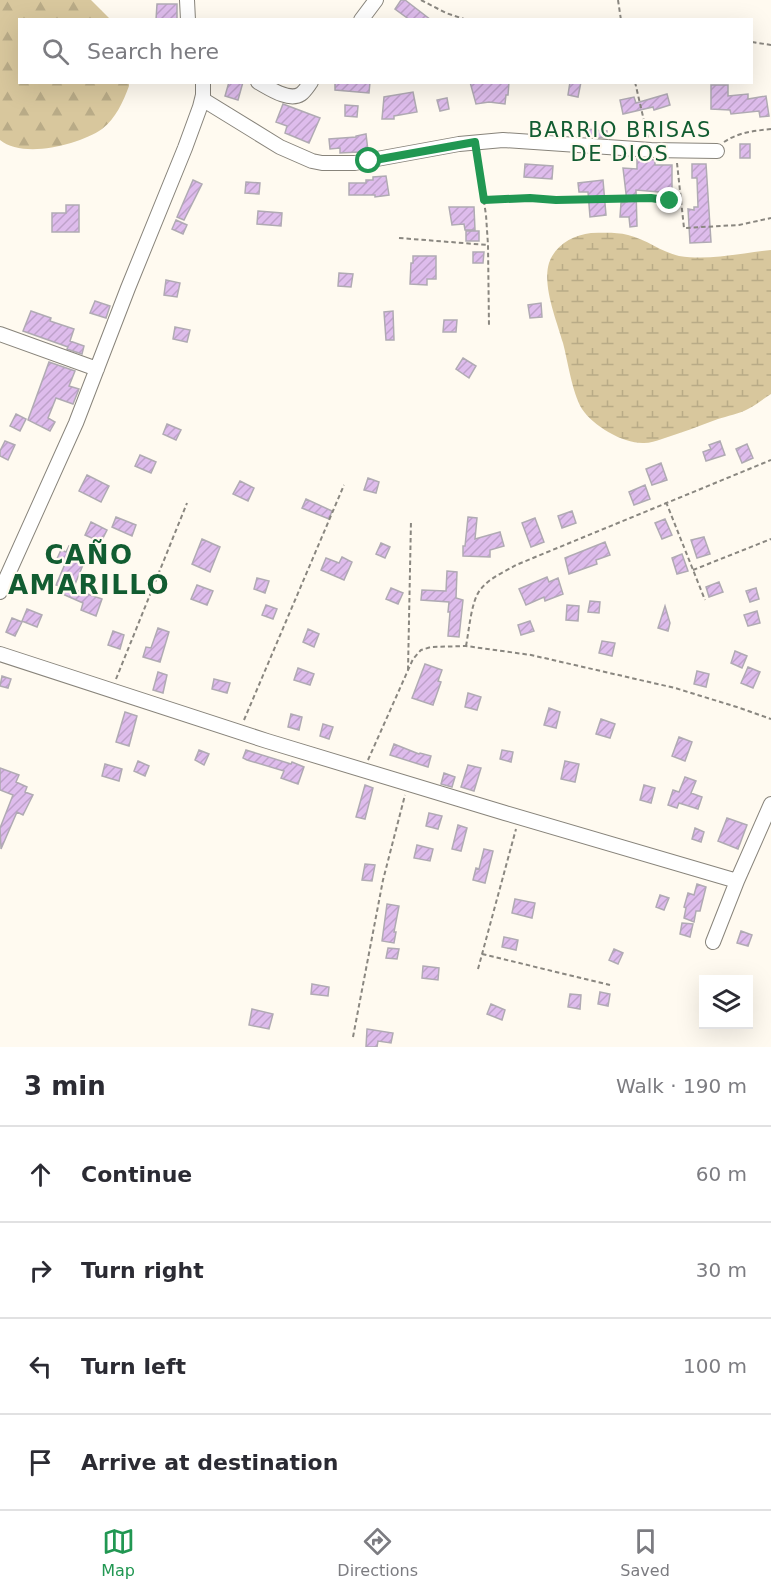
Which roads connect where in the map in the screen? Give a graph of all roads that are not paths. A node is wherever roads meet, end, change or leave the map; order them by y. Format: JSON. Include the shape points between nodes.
{"nodes":[{"id":1,"x":187,"y":0,"type":"edge"},
{"id":2,"x":376,"y":0,"type":"edge"},
{"id":3,"x":188,"y":18,"type":"edge"},
{"id":4,"x":362,"y":18,"type":"edge"},
{"id":5,"x":203,"y":84,"type":"edge"},
{"id":6,"x":262,"y":84,"type":"edge"},
{"id":7,"x":310,"y":84,"type":"edge"},
{"id":8,"x":202,"y":99,"type":"junction"},
{"id":9,"x":717,"y":151,"type":"road end"},
{"id":10,"x":0,"y":334,"type":"edge"},
{"id":11,"x":97,"y":369,"type":"junction"},
{"id":12,"x":0,"y":592,"type":"edge"},
{"id":13,"x":0,"y":654,"type":"edge"},
{"id":14,"x":771,"y":804,"type":"edge"},
{"id":15,"x":737,"y":881,"type":"junction"},
{"id":16,"x":713,"y":942,"type":"dead end"}],
"edges":[{"from":1,"to":3,"type":"street"},
{"from":2,"to":4,"type":"street"},
{"from":5,"to":8,"type":"street"},
{"from":6,"to":7,"type":"street","via":[[294,96],[303,93]]},
{"from":8,"to":9,"type":"street","via":[[279,147],[322,163],[355,163],[503,140]]},
{"from":8,"to":11,"type":"street"},
{"from":10,"to":11,"type":"street"},
{"from":11,"to":12,"type":"street"},
{"from":13,"to":15,"type":"street","via":[[239,732]]},
{"from":14,"to":15,"type":"street"},
{"from":15,"to":16,"type":"street"}]}
